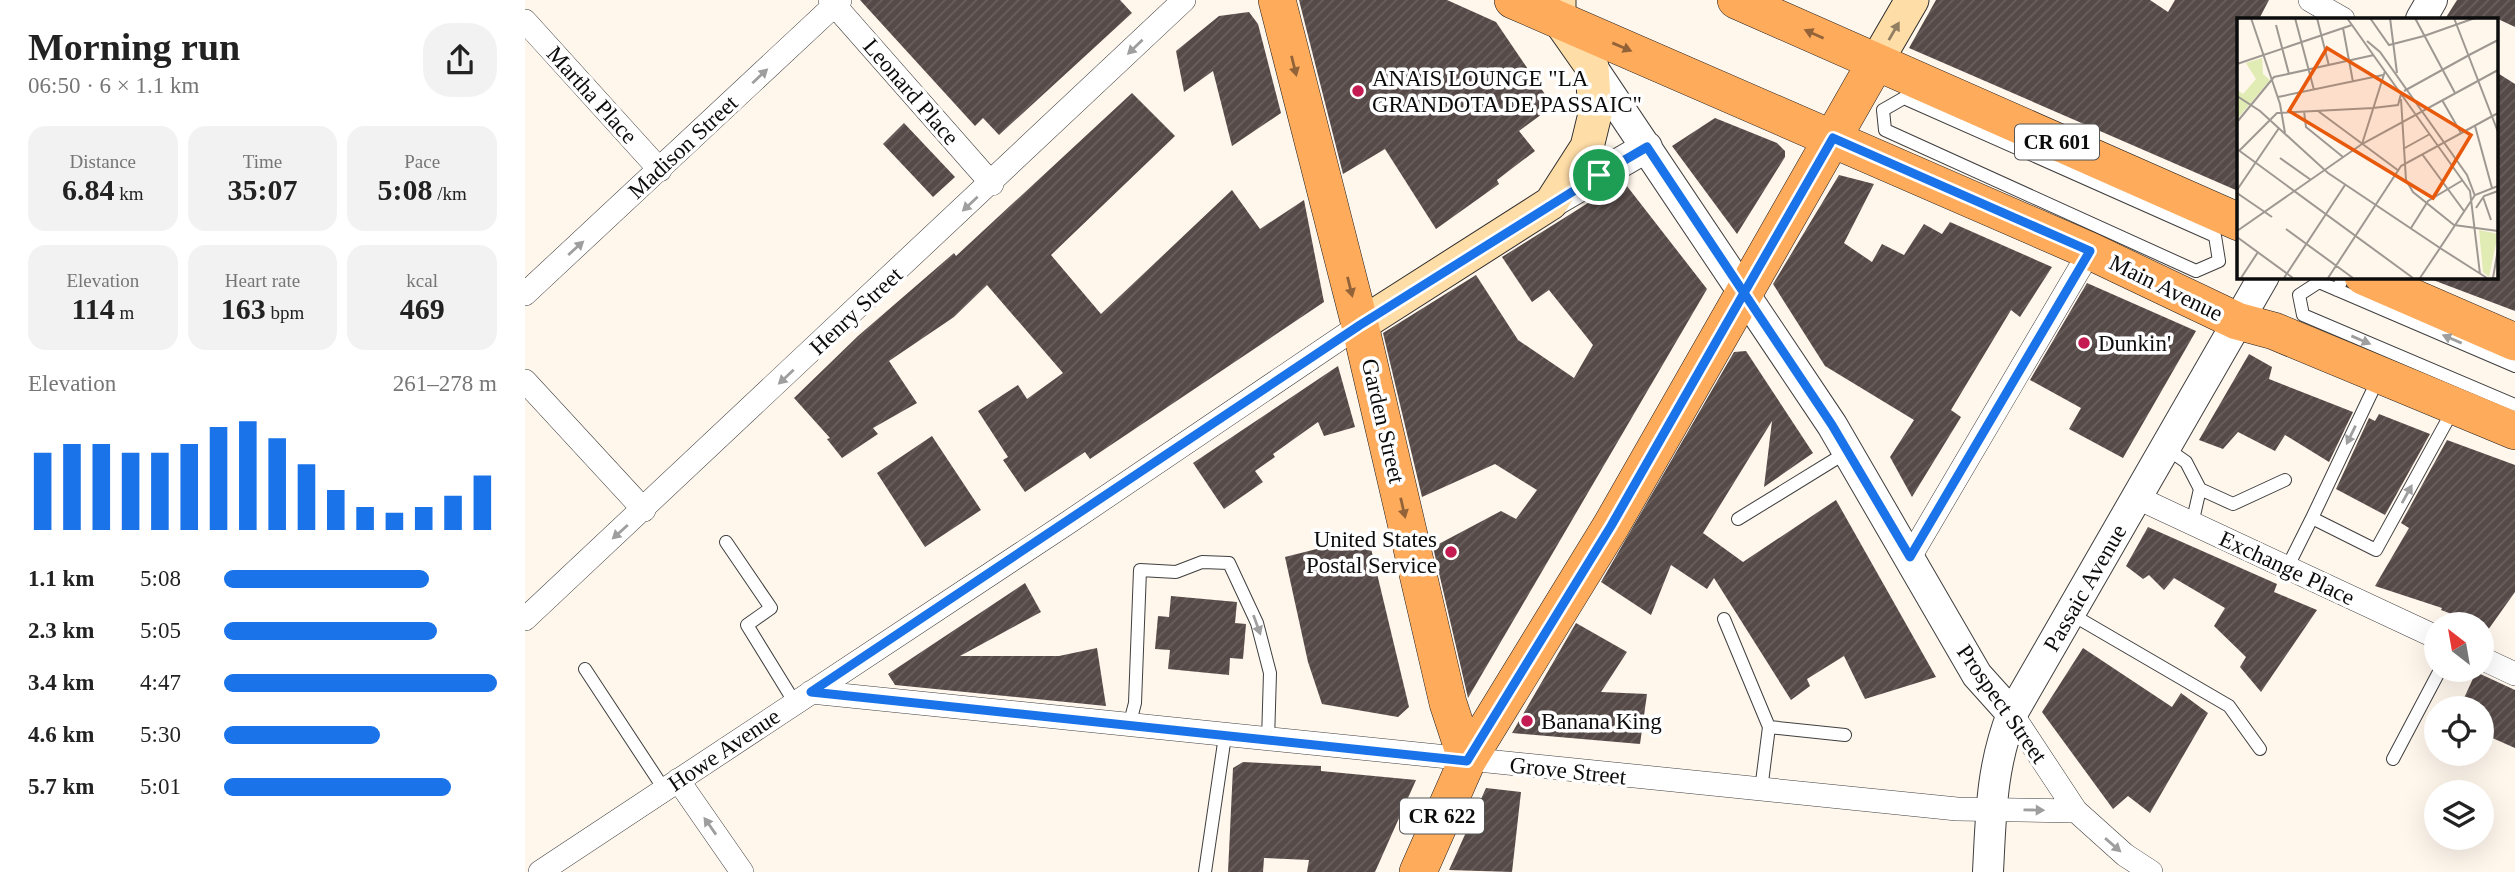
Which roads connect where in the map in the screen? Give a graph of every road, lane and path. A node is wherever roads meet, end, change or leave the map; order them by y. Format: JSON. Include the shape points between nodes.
{"nodes":[{"id":1,"x":1184,"y":0,"type":"edge"},
{"id":2,"x":1277,"y":0,"type":"edge"},
{"id":3,"x":1513,"y":0,"type":"edge"},
{"id":4,"x":1736,"y":0,"type":"edge"},
{"id":5,"x":1912,"y":0,"type":"edge"},
{"id":6,"x":2310,"y":0,"type":"edge"},
{"id":7,"x":2432,"y":0,"type":"edge"},
{"id":8,"x":835,"y":2,"type":"edge"},
{"id":9,"x":1559,"y":10,"type":"edge"},
{"id":10,"x":2341,"y":18,"type":"edge"},
{"id":11,"x":2422,"y":18,"type":"edge"},
{"id":12,"x":525,"y":22,"type":"edge"},
{"id":13,"x":1876,"y":62,"type":"junction"},
{"id":14,"x":1592,"y":67,"type":"junction"},
{"id":15,"x":1932,"y":99,"type":"junction"},
{"id":16,"x":1833,"y":138,"type":"junction"},
{"id":17,"x":1647,"y":147,"type":"junction"},
{"id":18,"x":1906,"y":155,"type":"junction"},
{"id":19,"x":660,"y":170,"type":"junction"},
{"id":20,"x":992,"y":184,"type":"junction"},
{"id":21,"x":1551,"y":203,"type":"junction"},
{"id":22,"x":2201,"y":218,"type":"junction"},
{"id":23,"x":2237,"y":222,"type":"edge"},
{"id":24,"x":2090,"y":251,"type":"junction"},
{"id":25,"x":2173,"y":276,"type":"junction"},
{"id":26,"x":2263,"y":278,"type":"edge"},
{"id":27,"x":2350,"y":283,"type":"edge"},
{"id":28,"x":1744,"y":293,"type":"junction"},
{"id":29,"x":525,"y":294,"type":"edge"},
{"id":30,"x":2237,"y":321,"type":"junction"},
{"id":31,"x":1360,"y":325,"type":"junction"},
{"id":32,"x":2313,"y":333,"type":"junction"},
{"id":33,"x":2515,"y":342,"type":"edge"},
{"id":34,"x":2515,"y":366,"type":"edge"},
{"id":35,"x":2381,"y":374,"type":"junction"},
{"id":36,"x":525,"y":381,"type":"edge"},
{"id":37,"x":2456,"y":405,"type":"junction"},
{"id":38,"x":2515,"y":405,"type":"edge"},
{"id":39,"x":2515,"y":431,"type":"edge"},
{"id":40,"x":2166,"y":447,"type":"junction"},
{"id":41,"x":1847,"y":452,"type":"junction"},
{"id":42,"x":2285,"y":480,"type":"dead end"},
{"id":43,"x":2200,"y":489,"type":"junction"},
{"id":44,"x":2138,"y":498,"type":"junction"},
{"id":45,"x":644,"y":510,"type":"junction"},
{"id":46,"x":2312,"y":518,"type":"junction"},
{"id":47,"x":1738,"y":519,"type":"dead end"},
{"id":48,"x":2192,"y":524,"type":"junction"},
{"id":49,"x":726,"y":542,"type":"dead end"},
{"id":50,"x":1910,"y":557,"type":"junction"},
{"id":51,"x":2287,"y":568,"type":"junction"},
{"id":52,"x":2071,"y":614,"type":"junction"},
{"id":53,"x":525,"y":619,"type":"edge"},
{"id":54,"x":1724,"y":620,"type":"dead end"},
{"id":55,"x":2424,"y":631,"type":"edge"},
{"id":56,"x":2494,"y":664,"type":"edge"},
{"id":57,"x":585,"y":669,"type":"dead end"},
{"id":58,"x":2515,"y":674,"type":"edge"},
{"id":59,"x":2435,"y":682,"type":"edge"},
{"id":60,"x":803,"y":697,"type":"junction"},
{"id":61,"x":2012,"y":714,"type":"junction"},
{"id":62,"x":1129,"y":726,"type":"junction"},
{"id":63,"x":1769,"y":727,"type":"junction"},
{"id":64,"x":1845,"y":735,"type":"dead end"},
{"id":65,"x":1225,"y":736,"type":"junction"},
{"id":66,"x":1268,"y":740,"type":"junction"},
{"id":67,"x":2260,"y":749,"type":"dead end"},
{"id":68,"x":2393,"y":759,"type":"dead end"},
{"id":69,"x":1467,"y":761,"type":"junction"},
{"id":70,"x":671,"y":785,"type":"junction"},
{"id":71,"x":1761,"y":790,"type":"junction"},
{"id":72,"x":1991,"y":808,"type":"junction"},
{"id":73,"x":2076,"y":811,"type":"junction"},
{"id":74,"x":540,"y":872,"type":"edge"},
{"id":75,"x":742,"y":872,"type":"edge"},
{"id":76,"x":1205,"y":872,"type":"edge"},
{"id":77,"x":1418,"y":872,"type":"edge"},
{"id":78,"x":1989,"y":872,"type":"edge"},
{"id":79,"x":2151,"y":872,"type":"edge"}],
"edges":[{"from":1,"to":20,"type":"street","name":"Henry Street","one_way":true},
{"from":2,"to":31,"type":"main road","name":"Garden Street","one_way":true},
{"from":3,"to":9,"type":"main road","name":"Main Avenue"},
{"from":13,"to":4,"type":"main road","number":"CR 601","one_way":true},
{"from":13,"to":5,"type":"main road","one_way":true},
{"from":6,"to":10,"type":"street"},
{"from":7,"to":11,"type":"street"},
{"from":19,"to":8,"type":"street","name":"Madison Street","one_way":true},
{"from":8,"to":20,"type":"street","name":"Leonard Place"},
{"from":9,"to":14,"type":"main road","name":"Prospect Street"},
{"from":9,"to":16,"type":"main road","name":"Main Avenue","one_way":true},
{"from":12,"to":19,"type":"street","name":"Martha Place"},
{"from":13,"to":15,"type":"main road","number":"CR 601"},
{"from":13,"to":16,"type":"main road","number":"CR 622"},
{"from":14,"to":17,"type":"street","name":"Prospect Street"},
{"from":14,"to":21,"type":"main road","via":[[1595,114],[1587,147]]},
{"from":15,"to":18,"type":"lane","via":[[1904,98],[1884,110],[1885,130]]},
{"from":15,"to":22,"type":"main road","number":"CR 601"},
{"from":16,"to":18,"type":"main road","name":"Main Avenue"},
{"from":16,"to":28,"type":"main road","number":"CR 622"},
{"from":17,"to":21,"type":"street","name":"Howe Avenue"},
{"from":17,"to":28,"type":"street","name":"Prospect Street"},
{"from":18,"to":24,"type":"main road","name":"Main Avenue"},
{"from":18,"to":25,"type":"lane"},
{"from":29,"to":19,"type":"street","name":"Madison Street","one_way":true},
{"from":20,"to":45,"type":"street","name":"Henry Street","one_way":true},
{"from":21,"to":31,"type":"main road","name":"Howe Avenue"},
{"from":22,"to":23,"type":"main road","number":"CR 601"},
{"from":22,"to":25,"type":"lane","via":[[2215,236],[2219,261]]},
{"from":24,"to":25,"type":"main road","name":"Main Avenue"},
{"from":24,"to":50,"type":"street"},
{"from":25,"to":30,"type":"main road","name":"Main Avenue"},
{"from":26,"to":30,"type":"street","name":"Passaic Avenue"},
{"from":27,"to":32,"type":"lane","via":[[2319,282],[2299,295]]},
{"from":27,"to":33,"type":"main road"},
{"from":34,"to":27,"type":"lane","one_way":true},
{"from":28,"to":41,"type":"street","name":"Prospect Street"},
{"from":28,"to":69,"type":"main road","number":"CR 622","via":[[1611,526]]},
{"from":30,"to":32,"type":"main road","name":"Main Avenue"},
{"from":30,"to":40,"type":"street","name":"Passaic Avenue"},
{"from":31,"to":60,"type":"street","name":"Howe Avenue"},
{"from":31,"to":69,"type":"main road","name":"Garden Street","one_way":true,"via":[[1448,703]]},
{"from":32,"to":35,"type":"main road","name":"Main Avenue"},
{"from":32,"to":38,"type":"lane","one_way":true},
{"from":35,"to":37,"type":"main road","name":"Main Avenue"},
{"from":35,"to":46,"type":"lane","one_way":true},
{"from":36,"to":45,"type":"street"},
{"from":37,"to":39,"type":"main road","name":"Main Avenue"},
{"from":46,"to":37,"type":"lane","one_way":true,"via":[[2376,550]]},
{"from":40,"to":43,"type":"lane","via":[[2186,462]]},
{"from":40,"to":44,"type":"street","name":"Passaic Avenue"},
{"from":41,"to":47,"type":"lane"},
{"from":41,"to":50,"type":"street","name":"Prospect Street"},
{"from":42,"to":43,"type":"lane","via":[[2233,504]]},
{"from":43,"to":48,"type":"lane"},
{"from":44,"to":48,"type":"street","name":"Exchange Place"},
{"from":44,"to":52,"type":"street","name":"Passaic Avenue"},
{"from":45,"to":53,"type":"street","name":"Henry Street","one_way":true},
{"from":46,"to":51,"type":"lane"},
{"from":48,"to":51,"type":"street","name":"Exchange Place"},
{"from":49,"to":60,"type":"lane","via":[[771,608],[747,625]]},
{"from":50,"to":61,"type":"street","name":"Prospect Street","via":[[1977,676]]},
{"from":51,"to":55,"type":"street","name":"Exchange Place"},
{"from":52,"to":61,"type":"street","name":"Passaic Avenue"},
{"from":52,"to":67,"type":"lane","via":[[2229,706]]},
{"from":54,"to":63,"type":"lane"},
{"from":56,"to":58,"type":"street"},
{"from":57,"to":70,"type":"lane"},
{"from":59,"to":68,"type":"lane"},
{"from":60,"to":62,"type":"street","name":"Grove Street"},
{"from":60,"to":70,"type":"street","name":"Howe Avenue"},
{"from":61,"to":72,"type":"street","name":"Passaic Avenue","via":[[1998,749]]},
{"from":61,"to":73,"type":"street","name":"Prospect Street"},
{"from":62,"to":65,"type":"street","name":"Grove Street"},
{"from":62,"to":66,"type":"lane","one_way":true,"via":[[1135,703],[1140,570],[1176,572],[1202,562],[1230,563],[1264,644],[1270,673]]},
{"from":63,"to":64,"type":"lane"},
{"from":63,"to":71,"type":"lane"},
{"from":65,"to":66,"type":"street","name":"Grove Street"},
{"from":65,"to":76,"type":"lane"},
{"from":66,"to":69,"type":"street","name":"Grove Street"},
{"from":69,"to":71,"type":"street","name":"Grove Street"},
{"from":69,"to":77,"type":"main road","number":"CR 622"},
{"from":70,"to":74,"type":"street","name":"Howe Avenue"},
{"from":75,"to":70,"type":"street","one_way":true},
{"from":71,"to":72,"type":"street","name":"Grove Street","via":[[1957,809]]},
{"from":72,"to":73,"type":"street","name":"Grove Street","one_way":true},
{"from":72,"to":78,"type":"street","name":"Passaic Avenue"},
{"from":73,"to":79,"type":"street","name":"Prospect Street","one_way":true}]}
